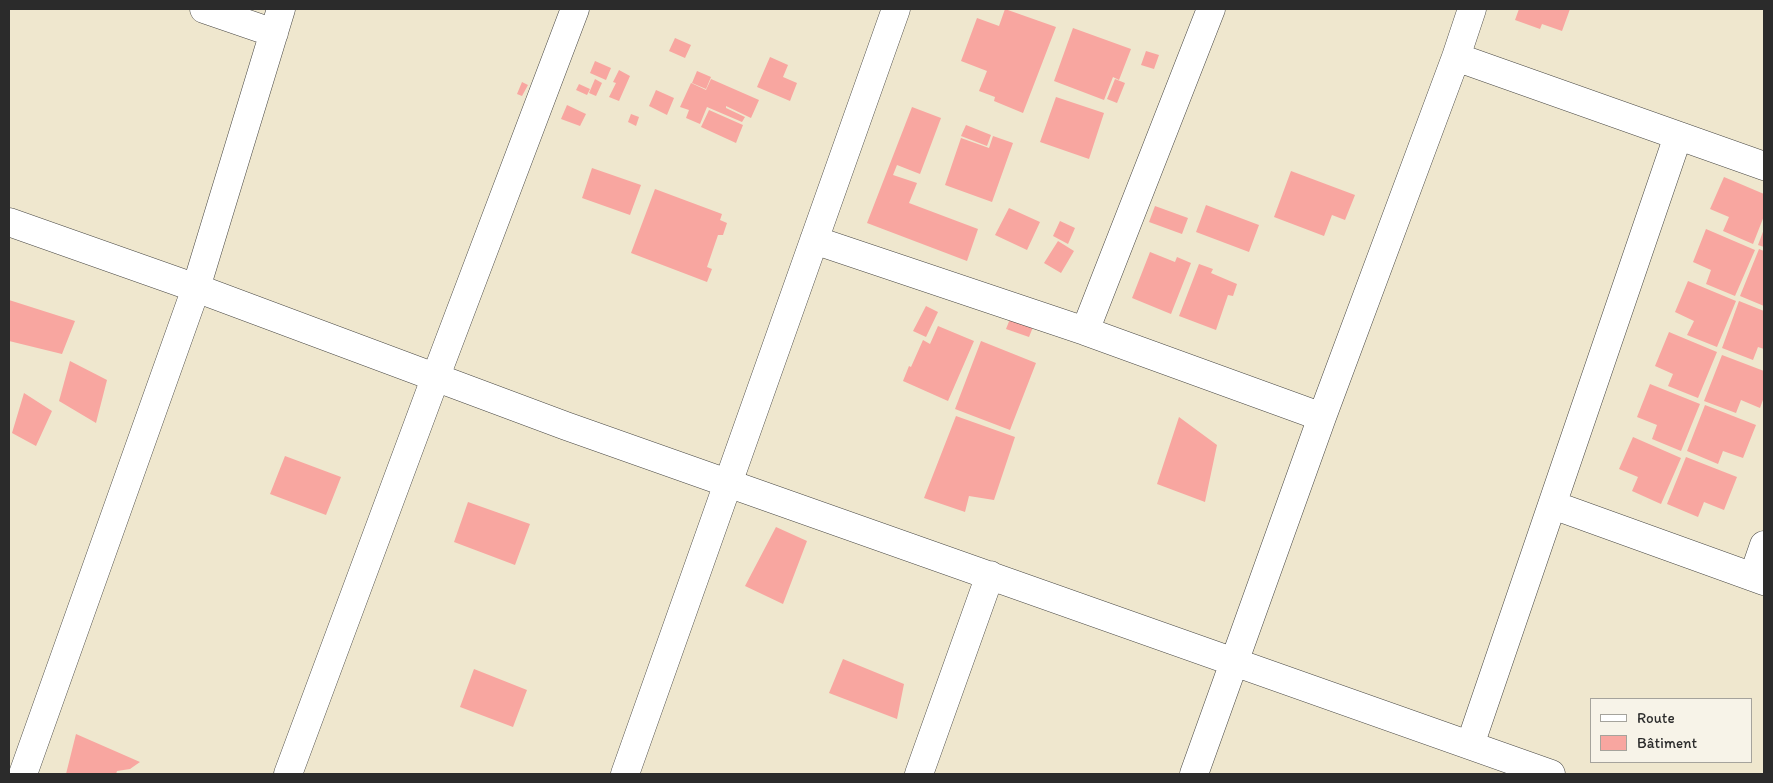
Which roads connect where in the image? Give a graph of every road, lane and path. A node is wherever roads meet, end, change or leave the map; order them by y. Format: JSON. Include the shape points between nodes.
{"nodes":[{"id":1,"x":204,"y":9,"type":"edge"},
{"id":2,"x":575,"y":9,"type":"edge"},
{"id":3,"x":896,"y":9,"type":"edge"},
{"id":4,"x":1212,"y":9,"type":"edge"},
{"id":5,"x":1472,"y":9,"type":"edge"},
{"id":6,"x":278,"y":21,"type":"edge"},
{"id":7,"x":1456,"y":57,"type":"junction"},
{"id":8,"x":1678,"y":136,"type":"junction"},
{"id":9,"x":1764,"y":166,"type":"edge"},
{"id":10,"x":9,"y":222,"type":"edge"},
{"id":11,"x":814,"y":240,"type":"junction"},
{"id":12,"x":196,"y":288,"type":"junction"},
{"id":13,"x":1085,"y":331,"type":"junction"},
{"id":14,"x":436,"y":376,"type":"junction"},
{"id":15,"x":1322,"y":417,"type":"junction"},
{"id":16,"x":728,"y":483,"type":"junction"},
{"id":17,"x":1553,"y":505,"type":"junction"},
{"id":18,"x":1764,"y":544,"type":"edge"},
{"id":19,"x":990,"y":575,"type":"junction"},
{"id":20,"x":1759,"y":579,"type":"edge"},
{"id":21,"x":1234,"y":662,"type":"junction"},
{"id":22,"x":1470,"y":745,"type":"junction"},
{"id":23,"x":23,"y":774,"type":"edge"},
{"id":24,"x":288,"y":774,"type":"edge"},
{"id":25,"x":625,"y":774,"type":"edge"},
{"id":26,"x":919,"y":774,"type":"edge"},
{"id":27,"x":1194,"y":774,"type":"edge"},
{"id":28,"x":1551,"y":774,"type":"edge"}],
"edges":[{"from":1,"to":6,"type":"street"},
{"from":2,"to":14,"type":"street"},
{"from":3,"to":11,"type":"street"},
{"from":4,"to":13,"type":"street"},
{"from":5,"to":7,"type":"street"},
{"from":6,"to":12,"type":"street"},
{"from":7,"to":8,"type":"street"},
{"from":7,"to":15,"type":"street"},
{"from":8,"to":9,"type":"street"},
{"from":8,"to":17,"type":"street"},
{"from":10,"to":12,"type":"street"},
{"from":11,"to":13,"type":"street"},
{"from":11,"to":16,"type":"street"},
{"from":12,"to":14,"type":"street"},
{"from":12,"to":23,"type":"street"},
{"from":13,"to":15,"type":"street"},
{"from":14,"to":16,"type":"street"},
{"from":14,"to":24,"type":"street"},
{"from":15,"to":21,"type":"street"},
{"from":16,"to":19,"type":"street"},
{"from":16,"to":25,"type":"street"},
{"from":17,"to":20,"type":"street"},
{"from":17,"to":22,"type":"street"},
{"from":18,"to":20,"type":"street"},
{"from":19,"to":21,"type":"street"},
{"from":19,"to":26,"type":"street"},
{"from":21,"to":22,"type":"street"},
{"from":21,"to":27,"type":"street"},
{"from":22,"to":28,"type":"street"}]}
